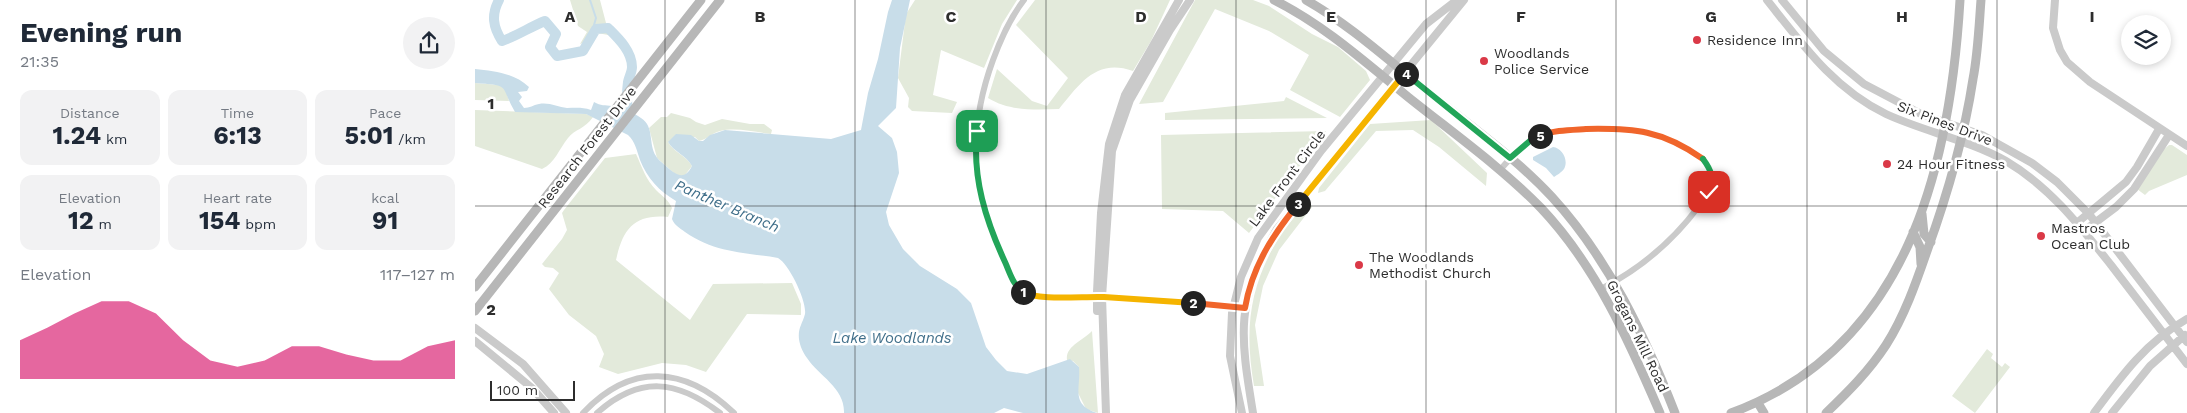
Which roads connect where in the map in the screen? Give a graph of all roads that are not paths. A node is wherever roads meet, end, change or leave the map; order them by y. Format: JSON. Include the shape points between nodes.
{"nodes":[{"id":1,"x":701,"y":0,"type":"edge"},
{"id":2,"x":720,"y":0,"type":"edge"},
{"id":3,"x":1024,"y":0,"type":"edge"},
{"id":4,"x":1179,"y":0,"type":"edge"},
{"id":5,"x":1191,"y":0,"type":"edge"},
{"id":6,"x":1274,"y":0,"type":"edge"},
{"id":7,"x":1306,"y":0,"type":"edge"},
{"id":8,"x":1457,"y":0,"type":"edge"},
{"id":9,"x":1464,"y":0,"type":"edge"},
{"id":10,"x":1767,"y":0,"type":"edge"},
{"id":11,"x":1783,"y":0,"type":"edge"},
{"id":12,"x":1960,"y":0,"type":"edge"},
{"id":13,"x":1981,"y":0,"type":"edge"},
{"id":14,"x":2055,"y":0,"type":"edge"},
{"id":15,"x":1322,"y":10,"type":"junction"},
{"id":16,"x":1313,"y":23,"type":"junction"},
{"id":17,"x":1393,"y":64,"type":"junction"},
{"id":18,"x":1841,"y":66,"type":"junction"},
{"id":19,"x":1405,"y":73,"type":"junction"},
{"id":20,"x":1384,"y":76,"type":"junction"},
{"id":21,"x":1830,"y":76,"type":"junction"},
{"id":22,"x":1395,"y":86,"type":"junction"},
{"id":23,"x":1946,"y":122,"type":"junction"},
{"id":24,"x":1964,"y":127,"type":"junction"},
{"id":25,"x":2159,"y":129,"type":"junction"},
{"id":26,"x":1943,"y":135,"type":"junction"},
{"id":27,"x":2169,"y":135,"type":"junction"},
{"id":28,"x":1961,"y":141,"type":"junction"},
{"id":29,"x":2187,"y":146,"type":"edge"},
{"id":30,"x":1510,"y":158,"type":"junction"},
{"id":31,"x":1500,"y":170,"type":"junction"},
{"id":32,"x":1922,"y":208,"type":"junction"},
{"id":33,"x":2089,"y":214,"type":"junction"},
{"id":34,"x":2078,"y":222,"type":"junction"},
{"id":35,"x":2095,"y":222,"type":"junction"},
{"id":36,"x":2084,"y":231,"type":"junction"},
{"id":37,"x":1913,"y":232,"type":"junction"},
{"id":38,"x":1931,"y":242,"type":"junction"},
{"id":39,"x":1922,"y":267,"type":"junction"},
{"id":40,"x":1615,"y":282,"type":"junction"},
{"id":41,"x":475,"y":287,"type":"edge"},
{"id":42,"x":1601,"y":290,"type":"junction"},
{"id":43,"x":1099,"y":297,"type":"junction"},
{"id":44,"x":1233,"y":306,"type":"junction"},
{"id":45,"x":1245,"y":308,"type":"junction"},
{"id":46,"x":475,"y":311,"type":"edge"},
{"id":47,"x":2187,"y":319,"type":"edge"},
{"id":48,"x":2175,"y":326,"type":"junction"},
{"id":49,"x":475,"y":328,"type":"edge"},
{"id":50,"x":2164,"y":334,"type":"junction"},
{"id":51,"x":2186,"y":338,"type":"edge"},
{"id":52,"x":475,"y":341,"type":"edge"},
{"id":53,"x":2172,"y":345,"type":"junction"},
{"id":54,"x":2187,"y":364,"type":"edge"},
{"id":55,"x":1759,"y":403,"type":"junction"},
{"id":56,"x":554,"y":413,"type":"edge"},
{"id":57,"x":566,"y":413,"type":"edge"},
{"id":58,"x":583,"y":413,"type":"edge"},
{"id":59,"x":597,"y":413,"type":"edge"},
{"id":60,"x":720,"y":413,"type":"edge"},
{"id":61,"x":734,"y":413,"type":"edge"},
{"id":62,"x":1106,"y":413,"type":"edge"},
{"id":63,"x":1242,"y":413,"type":"edge"},
{"id":64,"x":1253,"y":413,"type":"edge"},
{"id":65,"x":1660,"y":413,"type":"edge"},
{"id":66,"x":1675,"y":413,"type":"edge"},
{"id":67,"x":1731,"y":413,"type":"edge"},
{"id":68,"x":1764,"y":413,"type":"edge"},
{"id":69,"x":1826,"y":413,"type":"edge"},
{"id":70,"x":2094,"y":413,"type":"edge"},
{"id":71,"x":2112,"y":413,"type":"edge"}],
"edges":[{"from":1,"to":41,"type":"main road","name":"Research Forest Drive"},
{"from":2,"to":46,"type":"main road","name":"Research Forest Drive"},
{"from":3,"to":43,"type":"street","via":[[1002,36],[981,93],[976,136],[981,198],[1013,281],[1027,295]]},
{"from":4,"to":43,"type":"street","via":[[1125,95],[1109,144],[1101,213]]},
{"from":5,"to":43,"type":"street","via":[[1169,30],[1135,92],[1112,151]]},
{"from":6,"to":16,"type":"main road","name":"Grogans Mill Road"},
{"from":7,"to":15,"type":"main road","name":"Grogans Mill Road"},
{"from":8,"to":17,"type":"street","name":"Lake Front Circle","via":[[1430,20]]},
{"from":9,"to":19,"type":"street","name":"Lake Front Circle"},
{"from":10,"to":21,"type":"street","name":"Six Pines Drive"},
{"from":11,"to":18,"type":"street","name":"Six Pines Drive"},
{"from":12,"to":23,"type":"main road","via":[[1957,59]]},
{"from":13,"to":24,"type":"main road","via":[[1975,71]]},
{"from":14,"to":25,"type":"street","via":[[2053,28],[2067,62],[2089,82]]},
{"from":15,"to":16,"type":"main road"},
{"from":15,"to":17,"type":"main road","name":"Grogans Mill Road"},
{"from":16,"to":20,"type":"main road","name":"Grogans Mill Road"},
{"from":17,"to":19,"type":"main road","name":"Grogans Mill Road"},
{"from":17,"to":20,"type":"street","name":"Lake Front Circle"},
{"from":18,"to":21,"type":"street"},
{"from":18,"to":23,"type":"street","name":"Six Pines Drive","via":[[1893,100]]},
{"from":19,"to":22,"type":"street","name":"Lake Front Circle"},
{"from":19,"to":30,"type":"main road","name":"Grogans Mill Road"},
{"from":20,"to":22,"type":"main road","name":"Grogans Mill Road"},
{"from":20,"to":44,"type":"street","name":"Lake Front Circle","via":[[1321,151],[1258,238]]},
{"from":21,"to":26,"type":"street","name":"Six Pines Drive","via":[[1857,98],[1885,114]]},
{"from":22,"to":31,"type":"main road","name":"Grogans Mill Road"},
{"from":22,"to":45,"type":"street","name":"Lake Front Circle","via":[[1277,229],[1249,286]]},
{"from":23,"to":24,"type":"street","name":"Six Pines Drive"},
{"from":23,"to":26,"type":"main road"},
{"from":24,"to":28,"type":"main road"},
{"from":24,"to":33,"type":"street","name":"Six Pines Drive","via":[[2032,163],[2057,182]]},
{"from":25,"to":27,"type":"street"},
{"from":25,"to":33,"type":"street","via":[[2126,182]]},
{"from":26,"to":28,"type":"street","name":"Six Pines Drive"},
{"from":26,"to":32,"type":"main road"},
{"from":27,"to":29,"type":"street"},
{"from":27,"to":35,"type":"street","via":[[2133,189]]},
{"from":28,"to":34,"type":"street","name":"Six Pines Drive","via":[[2006,162],[2046,190]]},
{"from":28,"to":38,"type":"main road"},
{"from":30,"to":31,"type":"street"},
{"from":30,"to":40,"type":"main road","name":"Grogans Mill Road","via":[[1568,216]]},
{"from":30,"to":40,"type":"street","via":[[1531,140],[1548,132],[1623,128],[1658,135],[1703,158],[1713,180],[1709,192],[1674,236],[1652,257]]},
{"from":31,"to":42,"type":"main road","name":"Grogans Mill Road","via":[[1558,228]]},
{"from":32,"to":37,"type":"main road"},
{"from":32,"to":38,"type":"main road","via":[[1924,234]]},
{"from":33,"to":34,"type":"street"},
{"from":33,"to":35,"type":"street","name":"Six Pines Drive"},
{"from":34,"to":36,"type":"street","name":"Six Pines Drive"},
{"from":35,"to":36,"type":"street"},
{"from":35,"to":48,"type":"street","name":"Six Pines Drive"},
{"from":36,"to":50,"type":"street","name":"Six Pines Drive"},
{"from":37,"to":39,"type":"main road","via":[[1921,247]]},
{"from":37,"to":55,"type":"main road","via":[[1885,291],[1854,331],[1806,375]]},
{"from":38,"to":39,"type":"main road"},
{"from":39,"to":69,"type":"main road","via":[[1887,343],[1853,387]]},
{"from":40,"to":42,"type":"street"},
{"from":40,"to":66,"type":"main road","name":"Grogans Mill Road","via":[[1659,371]]},
{"from":42,"to":65,"type":"main road","name":"Grogans Mill Road","via":[[1646,378]]},
{"from":43,"to":44,"type":"street"},
{"from":43,"to":62,"type":"street","via":[[1100,369]]},
{"from":44,"to":45,"type":"street"},
{"from":44,"to":63,"type":"street","name":"Lake Front Circle","via":[[1230,356]]},
{"from":45,"to":64,"type":"street","name":"Lake Front Circle","via":[[1244,350]]},
{"from":47,"to":48,"type":"street"},
{"from":48,"to":50,"type":"street"},
{"from":48,"to":51,"type":"street","name":"Six Pines Drive"},
{"from":49,"to":57,"type":"street","via":[[523,364]]},
{"from":50,"to":53,"type":"street","name":"Six Pines Drive"},
{"from":50,"to":70,"type":"street","via":[[2135,360]]},
{"from":51,"to":53,"type":"street"},
{"from":52,"to":56,"type":"street","via":[[532,388]]},
{"from":53,"to":54,"type":"street","name":"Six Pines Drive"},
{"from":53,"to":71,"type":"street","via":[[2144,372]]},
{"from":55,"to":67,"type":"main road"},
{"from":55,"to":68,"type":"main road"},
{"from":58,"to":61,"type":"street","via":[[613,389],[657,376],[694,384],[718,398]]},
{"from":59,"to":60,"type":"street","via":[[631,391],[656,385],[685,391]]}]}
